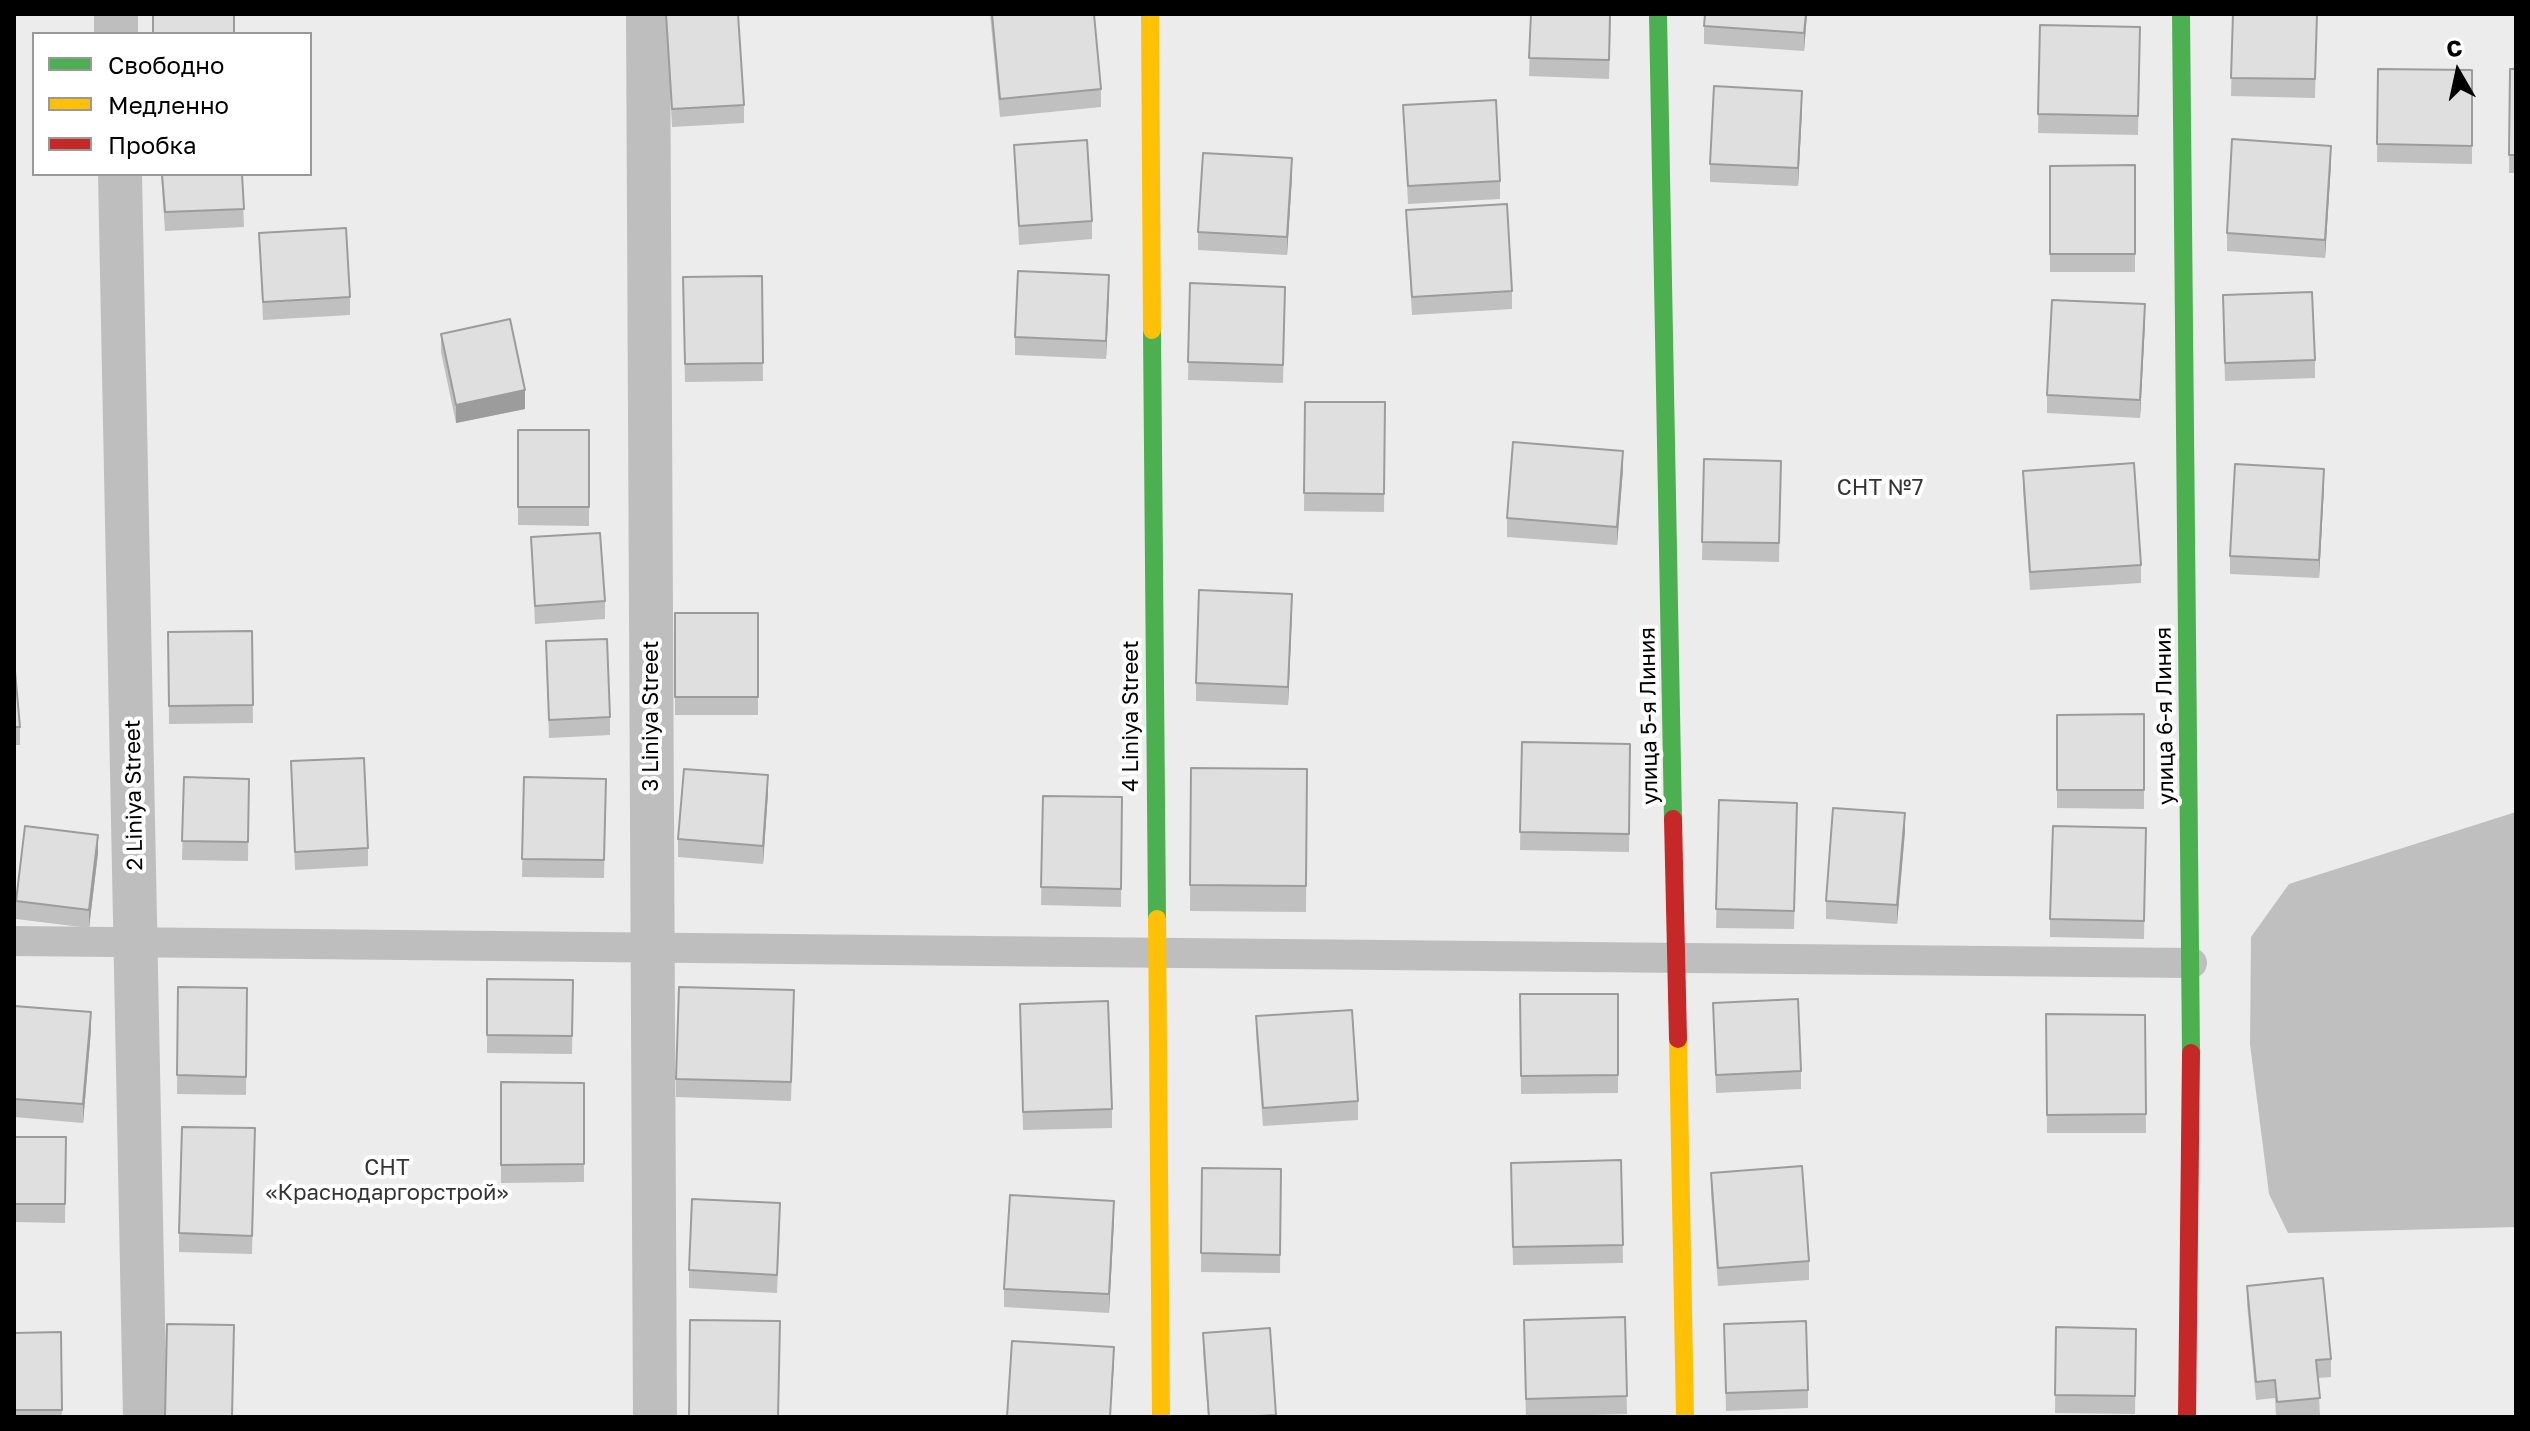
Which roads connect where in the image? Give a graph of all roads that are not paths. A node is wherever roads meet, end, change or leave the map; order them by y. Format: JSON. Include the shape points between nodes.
{"nodes":[{"id":1,"x":648,"y":14,"type":"edge"},
{"id":2,"x":1150,"y":14,"type":"edge"},
{"id":3,"x":1658,"y":14,"type":"edge"},
{"id":4,"x":2181,"y":14,"type":"edge"},
{"id":5,"x":120,"y":176,"type":"edge"},
{"id":6,"x":14,"y":941,"type":"edge"},
{"id":7,"x":138,"y":942,"type":"junction"},
{"id":8,"x":652,"y":945,"type":"junction"},
{"id":9,"x":1156,"y":954,"type":"junction"},
{"id":10,"x":1678,"y":961,"type":"junction"},
{"id":11,"x":2192,"y":963,"type":"junction"},
{"id":12,"x":145,"y":1417,"type":"edge"},
{"id":13,"x":655,"y":1417,"type":"edge"},
{"id":14,"x":1161,"y":1417,"type":"edge"},
{"id":15,"x":1685,"y":1417,"type":"edge"},
{"id":16,"x":2187,"y":1417,"type":"edge"}],
"edges":[{"from":1,"to":8,"type":"street","name":"3 Liniya Street"},
{"from":2,"to":9,"type":"street","name":"4 Liniya Street"},
{"from":3,"to":10,"type":"street","name":"улица 5-я Линия"},
{"from":4,"to":11,"type":"street","name":"улица 6-я Линия"},
{"from":5,"to":7,"type":"street","name":"2 Liniya Street"},
{"from":6,"to":7,"type":"lane"},
{"from":7,"to":8,"type":"lane"},
{"from":7,"to":12,"type":"street","name":"2 Liniya Street"},
{"from":8,"to":9,"type":"lane"},
{"from":8,"to":13,"type":"street","name":"3 Liniya Street"},
{"from":9,"to":10,"type":"lane"},
{"from":9,"to":14,"type":"street","name":"4 Liniya Street"},
{"from":10,"to":11,"type":"lane"},
{"from":10,"to":15,"type":"street","name":"улица 5-я Линия"},
{"from":11,"to":16,"type":"street","name":"улица 6-я Линия"}]}
